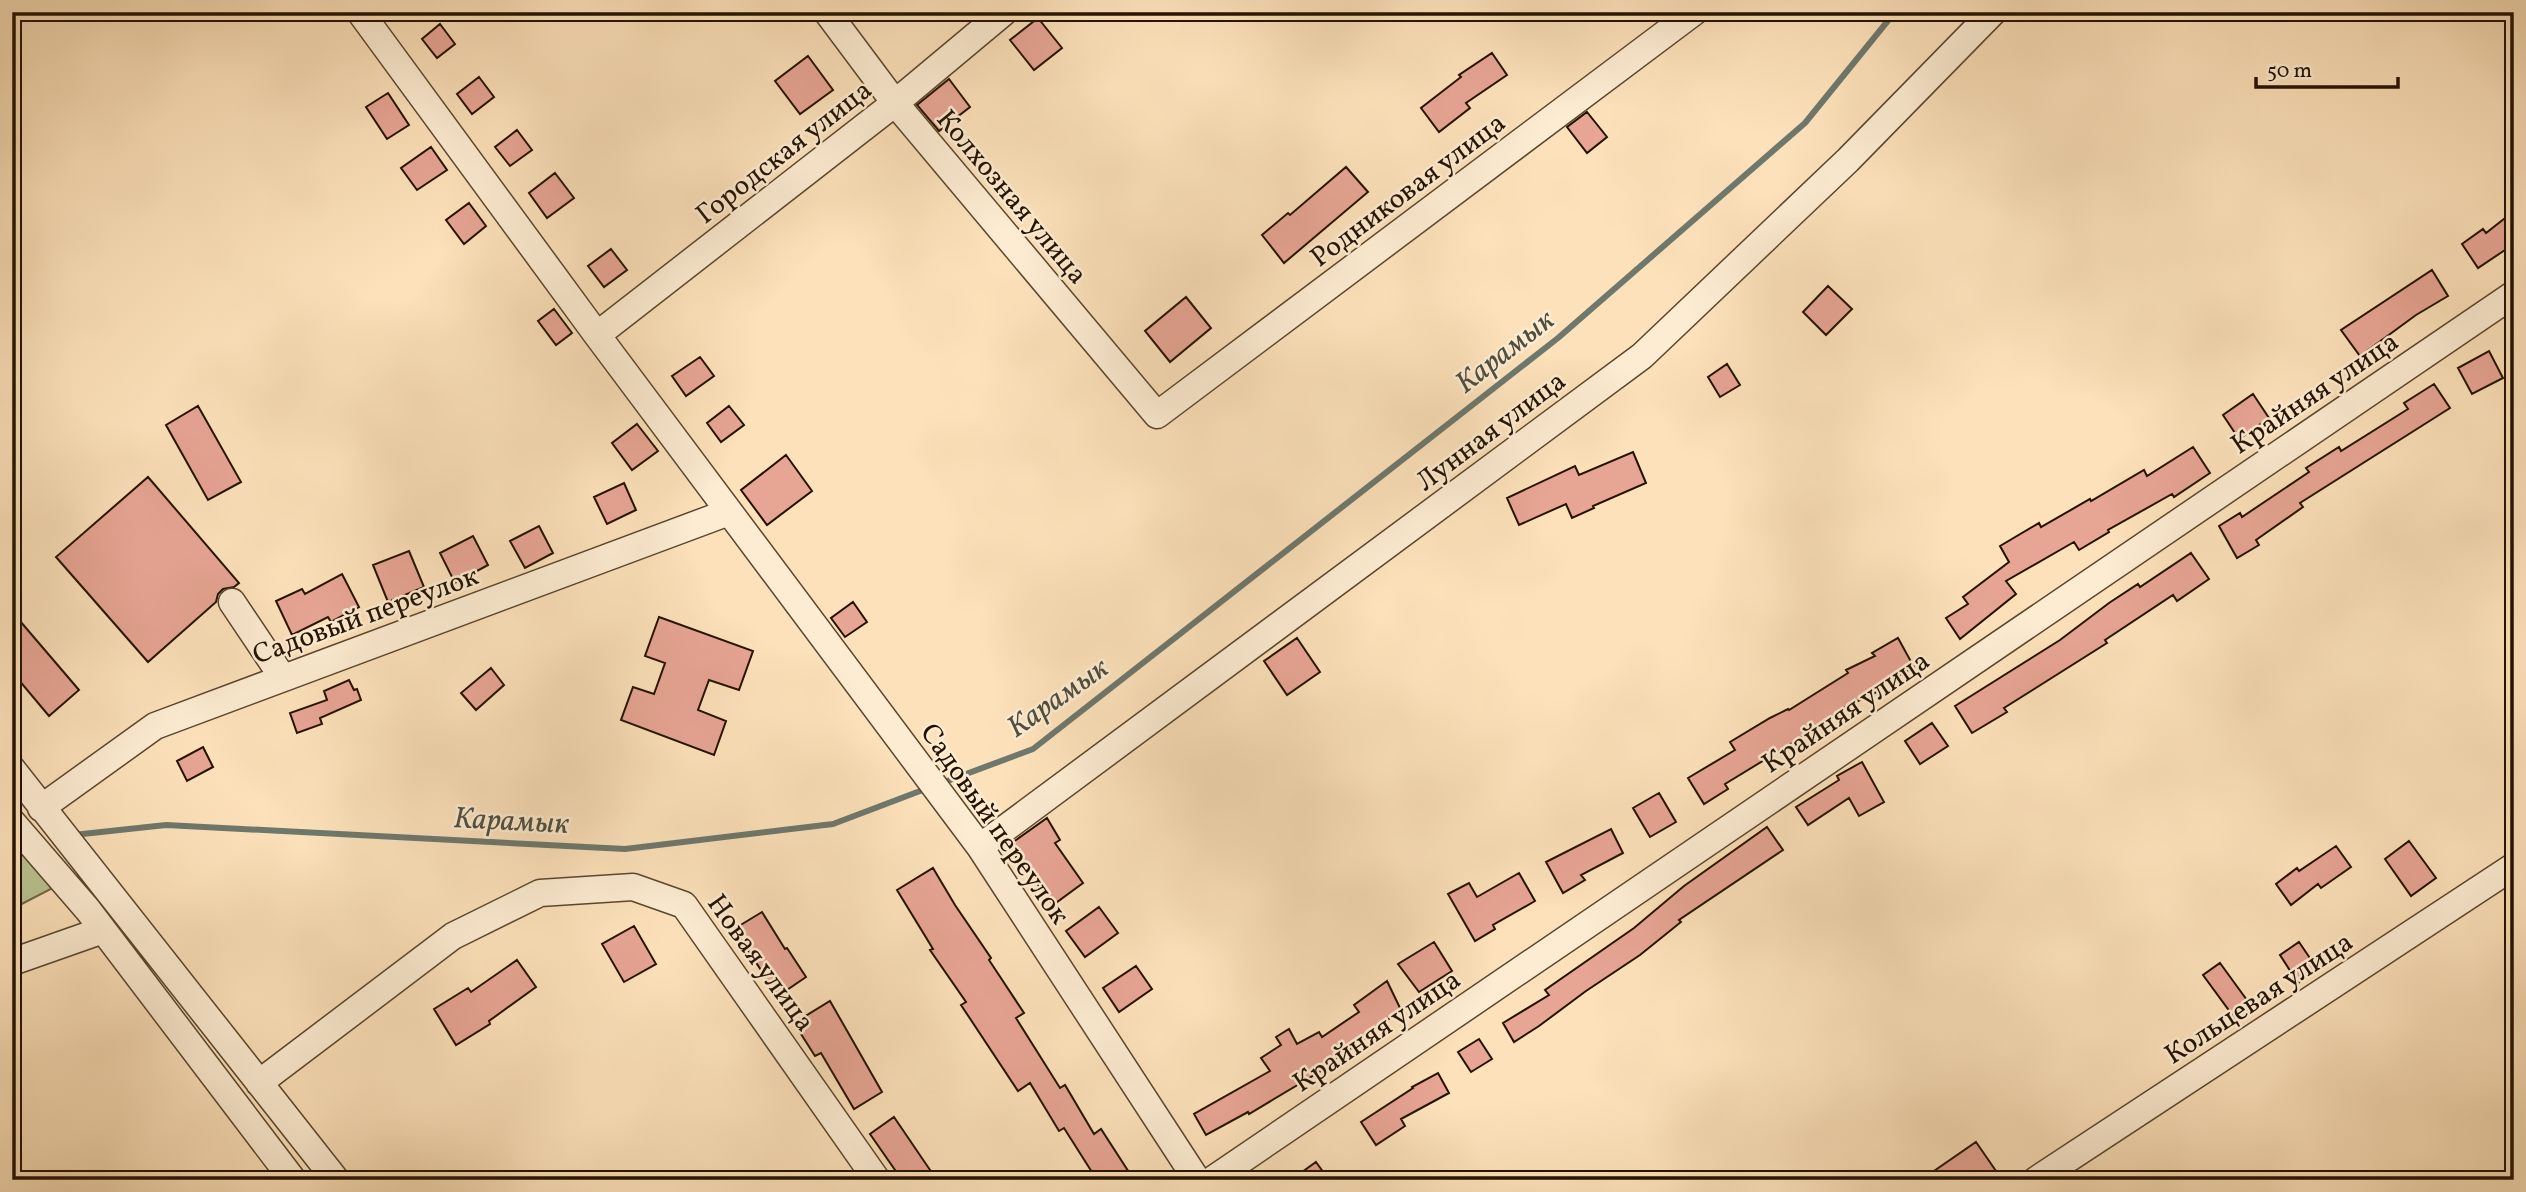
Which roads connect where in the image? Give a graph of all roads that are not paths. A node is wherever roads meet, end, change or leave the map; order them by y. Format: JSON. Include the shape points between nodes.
{"nodes":[{"id":1,"x":360,"y":12,"type":"edge"},
{"id":2,"x":827,"y":12,"type":"edge"},
{"id":3,"x":1004,"y":12,"type":"edge"},
{"id":4,"x":1695,"y":12,"type":"edge"},
{"id":5,"x":1993,"y":12,"type":"edge"},
{"id":6,"x":895,"y":103,"type":"junction"},
{"id":7,"x":2514,"y":294,"type":"edge"},
{"id":8,"x":597,"y":335,"type":"junction"},
{"id":9,"x":1157,"y":415,"type":"joint"},
{"id":10,"x":729,"y":512,"type":"junction"},
{"id":11,"x":232,"y":602,"type":"dead end"},
{"id":12,"x":283,"y":678,"type":"junction"},
{"id":13,"x":12,"y":769,"type":"edge"},
{"id":14,"x":41,"y":808,"type":"junction"},
{"id":15,"x":12,"y":821,"type":"edge"},
{"id":16,"x":980,"y":847,"type":"junction"},
{"id":17,"x":2514,"y":866,"type":"edge"},
{"id":18,"x":96,"y":920,"type":"junction"},
{"id":19,"x":12,"y":962,"type":"edge"},
{"id":20,"x":259,"y":1083,"type":"junction"},
{"id":21,"x":293,"y":1180,"type":"edge"},
{"id":22,"x":336,"y":1180,"type":"edge"},
{"id":23,"x":877,"y":1180,"type":"edge"},
{"id":24,"x":1197,"y":1180,"type":"edge"},
{"id":25,"x":1212,"y":1180,"type":"edge"},
{"id":26,"x":2036,"y":1180,"type":"edge"}],
"edges":[{"from":1,"to":8,"type":"street","name":"Садовый переулок"},
{"from":2,"to":6,"type":"street","name":"Колхозная улица"},
{"from":3,"to":6,"type":"street","name":"Городская улица"},
{"from":4,"to":9,"type":"street","name":"Родниковая улица"},
{"from":5,"to":16,"type":"street","name":"Лунная улица","via":[[1848,160],[1642,356]]},
{"from":6,"to":8,"type":"street","name":"Городская улица"},
{"from":6,"to":9,"type":"street","name":"Колхозная улица"},
{"from":7,"to":25,"type":"street","name":"Крайняя улица"},
{"from":8,"to":10,"type":"street","name":"Садовый переулок"},
{"from":10,"to":12,"type":"street","name":"Садовый переулок"},
{"from":10,"to":16,"type":"street","name":"Садовый переулок"},
{"from":11,"to":12,"type":"street"},
{"from":12,"to":14,"type":"street","name":"Садовый переулок","via":[[155,726]]},
{"from":13,"to":14,"type":"street"},
{"from":14,"to":20,"type":"street"},
{"from":15,"to":18,"type":"street"},
{"from":16,"to":24,"type":"street","name":"Садовый переулок"},
{"from":17,"to":26,"type":"street","name":"Кольцевая улица"},
{"from":18,"to":19,"type":"street"},
{"from":18,"to":21,"type":"street"},
{"from":20,"to":22,"type":"street"},
{"from":20,"to":23,"type":"street","name":"Новая улица","via":[[453,936],[540,893],[633,887],[684,905]]}]}
